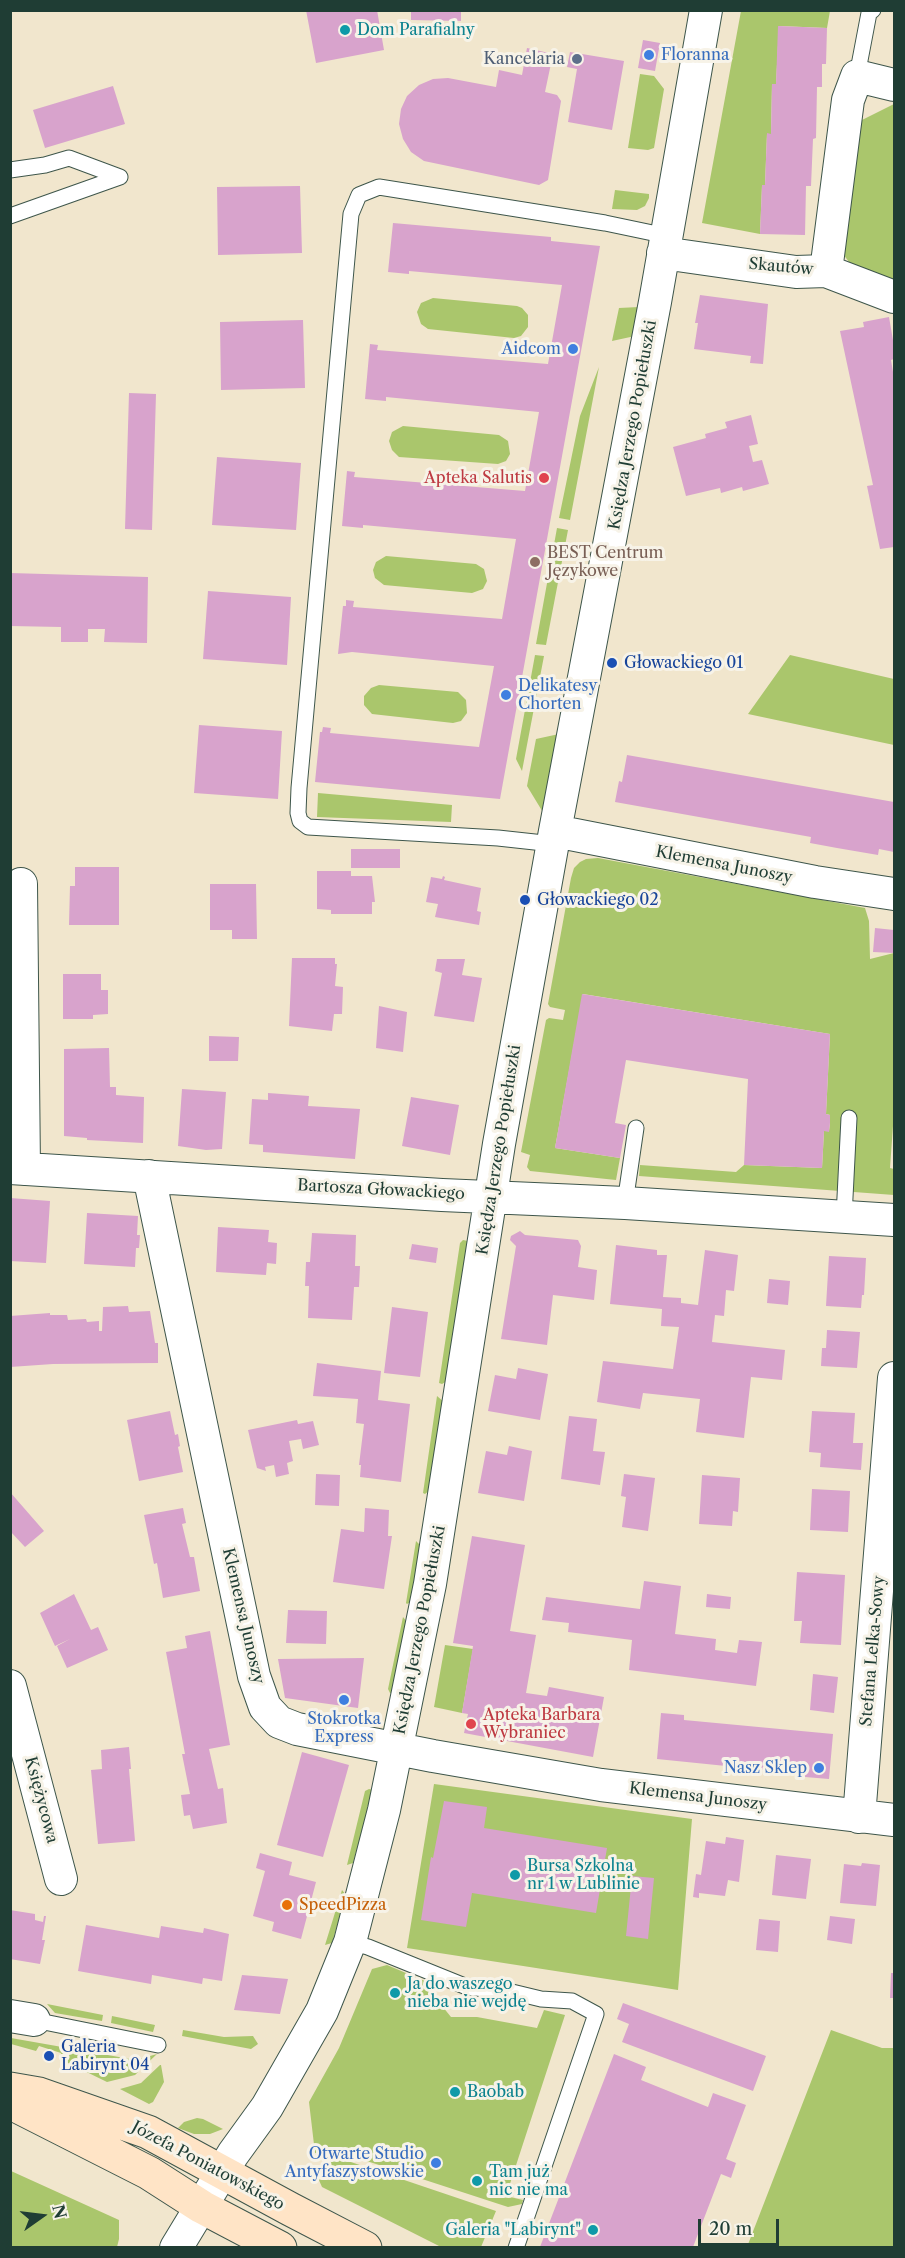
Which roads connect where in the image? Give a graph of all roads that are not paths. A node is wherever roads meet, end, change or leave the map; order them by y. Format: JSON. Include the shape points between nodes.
{"nodes":[{"id":1,"x":706,"y":10,"type":"edge"},
{"id":2,"x":873,"y":10,"type":"edge"},
{"id":3,"x":856,"y":76,"type":"junction"},
{"id":4,"x":894,"y":85,"type":"edge"},
{"id":5,"x":10,"y":170,"type":"edge"},
{"id":6,"x":10,"y":216,"type":"edge"},
{"id":7,"x":665,"y":245,"type":"junction"},
{"id":8,"x":826,"y":271,"type":"junction"},
{"id":9,"x":894,"y":297,"type":"edge"},
{"id":10,"x":554,"y":838,"type":"junction"},
{"id":11,"x":21,"y":884,"type":"dead end"},
{"id":12,"x":894,"y":894,"type":"edge"},
{"id":13,"x":849,"y":1118,"type":"dead end"},
{"id":14,"x":636,"y":1128,"type":"dead end"},
{"id":15,"x":17,"y":1169,"type":"edge"},
{"id":16,"x":148,"y":1176,"type":"junction"},
{"id":17,"x":491,"y":1196,"type":"junction"},
{"id":18,"x":625,"y":1203,"type":"junction"},
{"id":19,"x":844,"y":1217,"type":"junction"},
{"id":20,"x":894,"y":1221,"type":"edge"},
{"id":21,"x":894,"y":1378,"type":"edge"},
{"id":22,"x":10,"y":1686,"type":"edge"},
{"id":23,"x":398,"y":1748,"type":"junction"},
{"id":24,"x":859,"y":1817,"type":"junction"},
{"id":25,"x":894,"y":1820,"type":"edge"},
{"id":26,"x":61,"y":1879,"type":"dead end"},
{"id":27,"x":350,"y":1942,"type":"junction"},
{"id":28,"x":22,"y":2018,"type":"edge"},
{"id":29,"x":158,"y":2045,"type":"dead end"},
{"id":30,"x":10,"y":2089,"type":"edge"},
{"id":31,"x":10,"y":2101,"type":"edge"},
{"id":32,"x":223,"y":2172,"type":"junction"},
{"id":33,"x":202,"y":2207,"type":"junction"},
{"id":34,"x":176,"y":2247,"type":"edge"},
{"id":35,"x":280,"y":2247,"type":"edge"},
{"id":36,"x":365,"y":2247,"type":"edge"},
{"id":37,"x":516,"y":2247,"type":"edge"}],
"edges":[{"from":1,"to":7,"type":"street","name":"Księdza Jerzego Popiełuszki"},
{"from":2,"to":3,"type":"lane","via":[[869,13]]},
{"from":3,"to":4,"type":"street"},
{"from":3,"to":8,"type":"street","via":[[848,100]]},
{"from":5,"to":6,"type":"lane","via":[[69,158],[120,177]]},
{"from":7,"to":8,"type":"street","name":"Skautów","via":[[796,272]]},
{"from":7,"to":10,"type":"street","name":"Księdza Jerzego Popiełuszki"},
{"from":7,"to":10,"type":"lane","via":[[605,223],[379,187],[359,195],[351,214],[299,788],[300,821],[308,827]]},
{"from":8,"to":9,"type":"street","name":"Skautów"},
{"from":10,"to":12,"type":"street","name":"Klemensa Junoszy"},
{"from":10,"to":17,"type":"street","name":"Księdza Jerzego Popiełuszki"},
{"from":11,"to":15,"type":"street"},
{"from":13,"to":19,"type":"lane"},
{"from":14,"to":18,"type":"lane"},
{"from":15,"to":16,"type":"street","name":"Bartosza Głowackiego"},
{"from":16,"to":17,"type":"street","name":"Bartosza Głowackiego"},
{"from":16,"to":23,"type":"street","name":"Klemensa Junoszy","via":[[254,1676],[265,1707],[279,1722],[297,1729]]},
{"from":17,"to":18,"type":"street","name":"Bartosza Głowackiego"},
{"from":17,"to":23,"type":"street","name":"Księdza Jerzego Popiełuszki","via":[[430,1584]]},
{"from":18,"to":19,"type":"street","name":"Bartosza Głowackiego"},
{"from":19,"to":20,"type":"street","name":"Bartosza Głowackiego"},
{"from":21,"to":24,"type":"street","name":"Stefana Lelka-Sowy"},
{"from":22,"to":26,"type":"street","name":"Księżycowa"},
{"from":23,"to":24,"type":"street","name":"Klemensa Junoszy","via":[[610,1786]]},
{"from":23,"to":27,"type":"street","name":"Księdza Jerzego Popiełuszki"},
{"from":24,"to":25,"type":"street","name":"Klemensa Junoszy"},
{"from":27,"to":32,"type":"street","name":"Księdza Jerzego Popiełuszki","via":[[312,2029],[267,2107]]},
{"from":27,"to":37,"type":"lane","via":[[467,1987],[572,2001],[596,2014]]},
{"from":28,"to":29,"type":"lane"},
{"from":30,"to":32,"type":"main road","name":"Józefa Poniatowskiego","via":[[39,2094],[148,2132]]},
{"from":31,"to":33,"type":"main road","name":"Józefa Poniatowskiego","via":[[148,2173]]},
{"from":32,"to":33,"type":"street","name":"Księdza Jerzego Popiełuszki"},
{"from":32,"to":36,"type":"main road","name":"Józefa Poniatowskiego"},
{"from":33,"to":34,"type":"street","name":"Księdza Jerzego Popiełuszki"},
{"from":33,"to":35,"type":"main road","name":"Józefa Poniatowskiego"}]}
